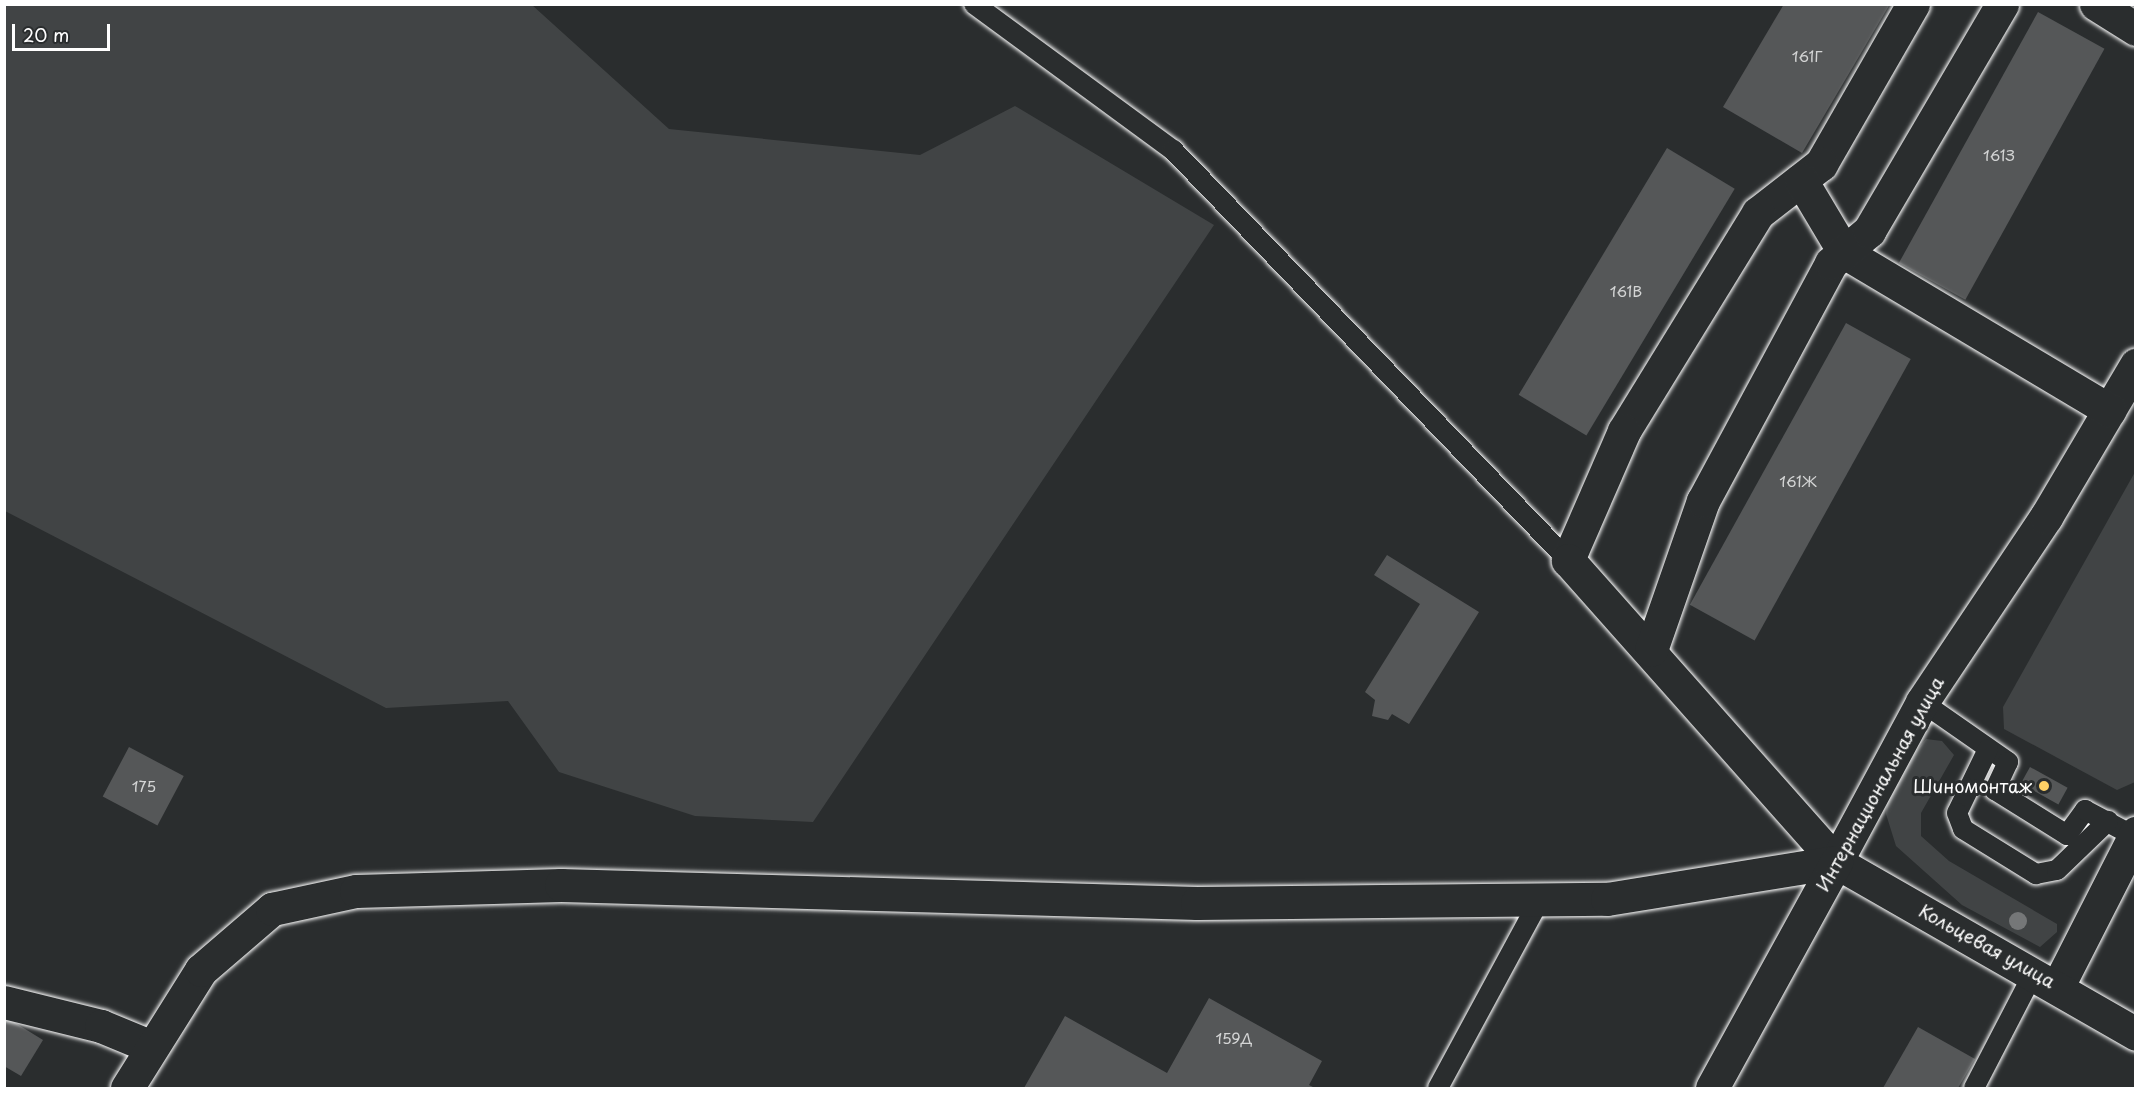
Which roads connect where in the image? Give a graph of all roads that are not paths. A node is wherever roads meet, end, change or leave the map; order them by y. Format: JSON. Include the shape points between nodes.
{"nodes":[{"id":1,"x":974,"y":4,"type":"edge"},
{"id":2,"x":1913,"y":4,"type":"edge"},
{"id":3,"x":2002,"y":4,"type":"edge"},
{"id":4,"x":2096,"y":4,"type":"edge"},
{"id":5,"x":2136,"y":29,"type":"edge"},
{"id":6,"x":1801,"y":180,"type":"junction"},
{"id":7,"x":1844,"y":252,"type":"junction"},
{"id":8,"x":2136,"y":365,"type":"edge"},
{"id":9,"x":2109,"y":410,"type":"junction"},
{"id":10,"x":1568,"y":560,"type":"junction"},
{"id":11,"x":1651,"y":650,"type":"junction"},
{"id":12,"x":1922,"y":702,"type":"junction"},
{"id":13,"x":1988,"y":748,"type":"junction"},
{"id":14,"x":2126,"y":830,"type":"edge"},
{"id":15,"x":1836,"y":862,"type":"junction"},
{"id":16,"x":1540,"y":899,"type":"junction"},
{"id":17,"x":2046,"y":980,"type":"junction"},
{"id":18,"x":4,"y":1002,"type":"edge"},
{"id":19,"x":2136,"y":1034,"type":"edge"},
{"id":20,"x":152,"y":1047,"type":"junction"},
{"id":21,"x":127,"y":1089,"type":"edge"},
{"id":22,"x":1438,"y":1089,"type":"edge"},
{"id":23,"x":1712,"y":1089,"type":"edge"},
{"id":24,"x":1974,"y":1089,"type":"edge"}],
"edges":[{"from":1,"to":10,"type":"lane","via":[[1173,150]]},
{"from":2,"to":6,"type":"street","via":[[1821,164]]},
{"from":3,"to":7,"type":"street","via":[[1869,231]]},
{"from":4,"to":5,"type":"street"},
{"from":6,"to":7,"type":"street"},
{"from":6,"to":10,"type":"street","via":[[1758,213],[1721,272],[1624,431]]},
{"from":7,"to":9,"type":"street"},
{"from":7,"to":11,"type":"street","via":[[1832,263],[1703,501]]},
{"from":8,"to":9,"type":"street","name":"Интернациональная улица"},
{"from":9,"to":12,"type":"street","name":"Интернациональная улица","via":[[2046,518]]},
{"from":10,"to":11,"type":"street","name":"Кольцевая улица"},
{"from":11,"to":15,"type":"street","name":"Кольцевая улица"},
{"from":12,"to":13,"type":"lane"},
{"from":12,"to":15,"type":"street","name":"Интернациональная улица"},
{"from":13,"to":14,"type":"lane","via":[[2008,762],[1995,790],[2067,835],[2085,810]]},
{"from":13,"to":14,"type":"lane","via":[[1957,813],[1963,829],[2036,874],[2057,870]]},
{"from":14,"to":17,"type":"street"},
{"from":15,"to":16,"type":"street","via":[[1607,899]]},
{"from":15,"to":17,"type":"street","name":"Кольцевая улица"},
{"from":15,"to":23,"type":"street","name":"Интернациональная улица"},
{"from":16,"to":20,"type":"street","via":[[1197,903],[561,885],[356,891],[272,909],[201,970]]},
{"from":16,"to":22,"type":"lane"},
{"from":17,"to":19,"type":"street","name":"Кольцевая улица"},
{"from":17,"to":24,"type":"lane"},
{"from":18,"to":20,"type":"street","via":[[101,1026]]},
{"from":20,"to":21,"type":"street"}]}
